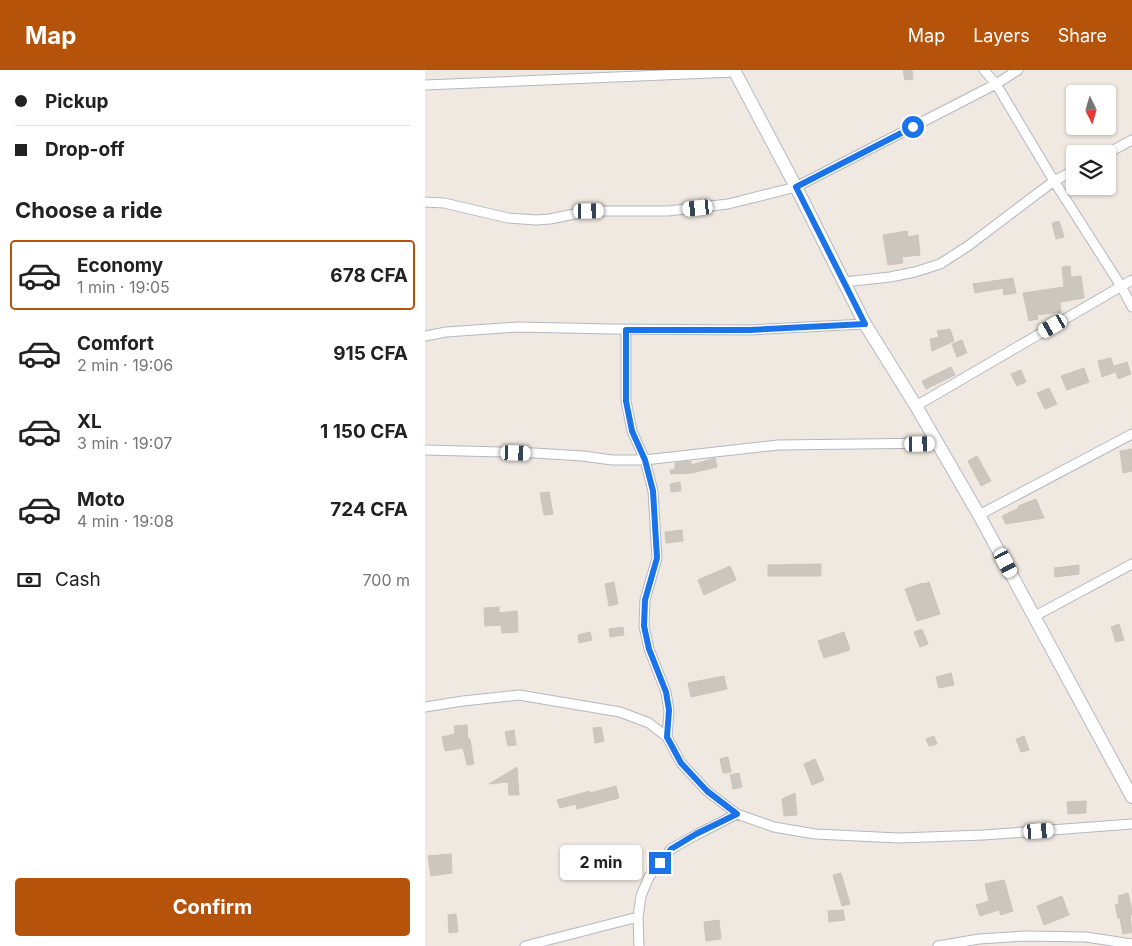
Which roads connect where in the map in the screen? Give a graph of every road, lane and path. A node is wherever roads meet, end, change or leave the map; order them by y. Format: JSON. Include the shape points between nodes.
{"nodes":[{"id":1,"x":984,"y":70,"type":"edge"},
{"id":2,"x":1019,"y":70,"type":"edge"},
{"id":3,"x":734,"y":71,"type":"edge"},
{"id":4,"x":996,"y":84,"type":"junction"},
{"id":5,"x":425,"y":85,"type":"edge"},
{"id":6,"x":1132,"y":140,"type":"edge"},
{"id":7,"x":1116,"y":149,"type":"edge"},
{"id":8,"x":1066,"y":175,"type":"edge"},
{"id":9,"x":1054,"y":181,"type":"junction"},
{"id":10,"x":796,"y":187,"type":"junction"},
{"id":11,"x":425,"y":202,"type":"edge"},
{"id":12,"x":1132,"y":280,"type":"edge"},
{"id":13,"x":844,"y":282,"type":"junction"},
{"id":14,"x":1121,"y":286,"type":"junction"},
{"id":15,"x":1132,"y":307,"type":"edge"},
{"id":16,"x":865,"y":324,"type":"junction"},
{"id":17,"x":626,"y":330,"type":"junction"},
{"id":18,"x":425,"y":336,"type":"edge"},
{"id":19,"x":916,"y":406,"type":"junction"},
{"id":20,"x":1132,"y":434,"type":"edge"},
{"id":21,"x":938,"y":443,"type":"junction"},
{"id":22,"x":425,"y":450,"type":"edge"},
{"id":23,"x":645,"y":460,"type":"junction"},
{"id":24,"x":979,"y":515,"type":"junction"},
{"id":25,"x":1132,"y":564,"type":"edge"},
{"id":26,"x":1035,"y":616,"type":"junction"},
{"id":27,"x":425,"y":708,"type":"edge"},
{"id":28,"x":667,"y":737,"type":"junction"},
{"id":29,"x":1132,"y":797,"type":"edge"},
{"id":30,"x":737,"y":814,"type":"junction"},
{"id":31,"x":1132,"y":824,"type":"edge"},
{"id":32,"x":638,"y":917,"type":"junction"},
{"id":33,"x":638,"y":944,"type":"edge"},
{"id":34,"x":1132,"y":944,"type":"edge"},
{"id":35,"x":525,"y":946,"type":"edge"},
{"id":36,"x":937,"y":946,"type":"edge"}],
"edges":[{"from":1,"to":4,"type":"street"},
{"from":2,"to":4,"type":"street"},
{"from":3,"to":5,"type":"street"},
{"from":3,"to":10,"type":"street"},
{"from":4,"to":9,"type":"street"},
{"from":4,"to":10,"type":"street"},
{"from":6,"to":7,"type":"street"},
{"from":8,"to":9,"type":"street"},
{"from":9,"to":13,"type":"street","via":[[940,264],[890,277]]},
{"from":9,"to":14,"type":"street"},
{"from":10,"to":11,"type":"street","via":[[728,204],[668,211],[589,211],[536,220],[508,218],[444,203]]},
{"from":10,"to":13,"type":"street"},
{"from":12,"to":14,"type":"street"},
{"from":13,"to":16,"type":"street"},
{"from":14,"to":15,"type":"street"},
{"from":14,"to":19,"type":"street"},
{"from":16,"to":17,"type":"street","via":[[749,330]]},
{"from":16,"to":19,"type":"street"},
{"from":17,"to":18,"type":"street","via":[[518,327]]},
{"from":17,"to":23,"type":"street","via":[[626,401],[632,431]]},
{"from":19,"to":21,"type":"street"},
{"from":20,"to":24,"type":"street"},
{"from":21,"to":23,"type":"street","via":[[778,445]]},
{"from":21,"to":24,"type":"street"},
{"from":22,"to":23,"type":"street"},
{"from":23,"to":28,"type":"street","via":[[653,491],[657,558],[645,600],[644,626],[649,649],[666,692],[669,710]]},
{"from":24,"to":26,"type":"street"},
{"from":25,"to":26,"type":"street"},
{"from":26,"to":29,"type":"street"},
{"from":27,"to":28,"type":"street","via":[[519,695],[620,712],[649,722]]},
{"from":28,"to":30,"type":"street","via":[[681,763],[707,791]]},
{"from":30,"to":31,"type":"street","via":[[774,827],[815,834],[899,838]]},
{"from":30,"to":32,"type":"street","via":[[671,849],[649,876],[641,896]]},
{"from":32,"to":33,"type":"street"},
{"from":32,"to":35,"type":"street"},
{"from":34,"to":36,"type":"street","via":[[1086,937],[1025,936]]}]}
